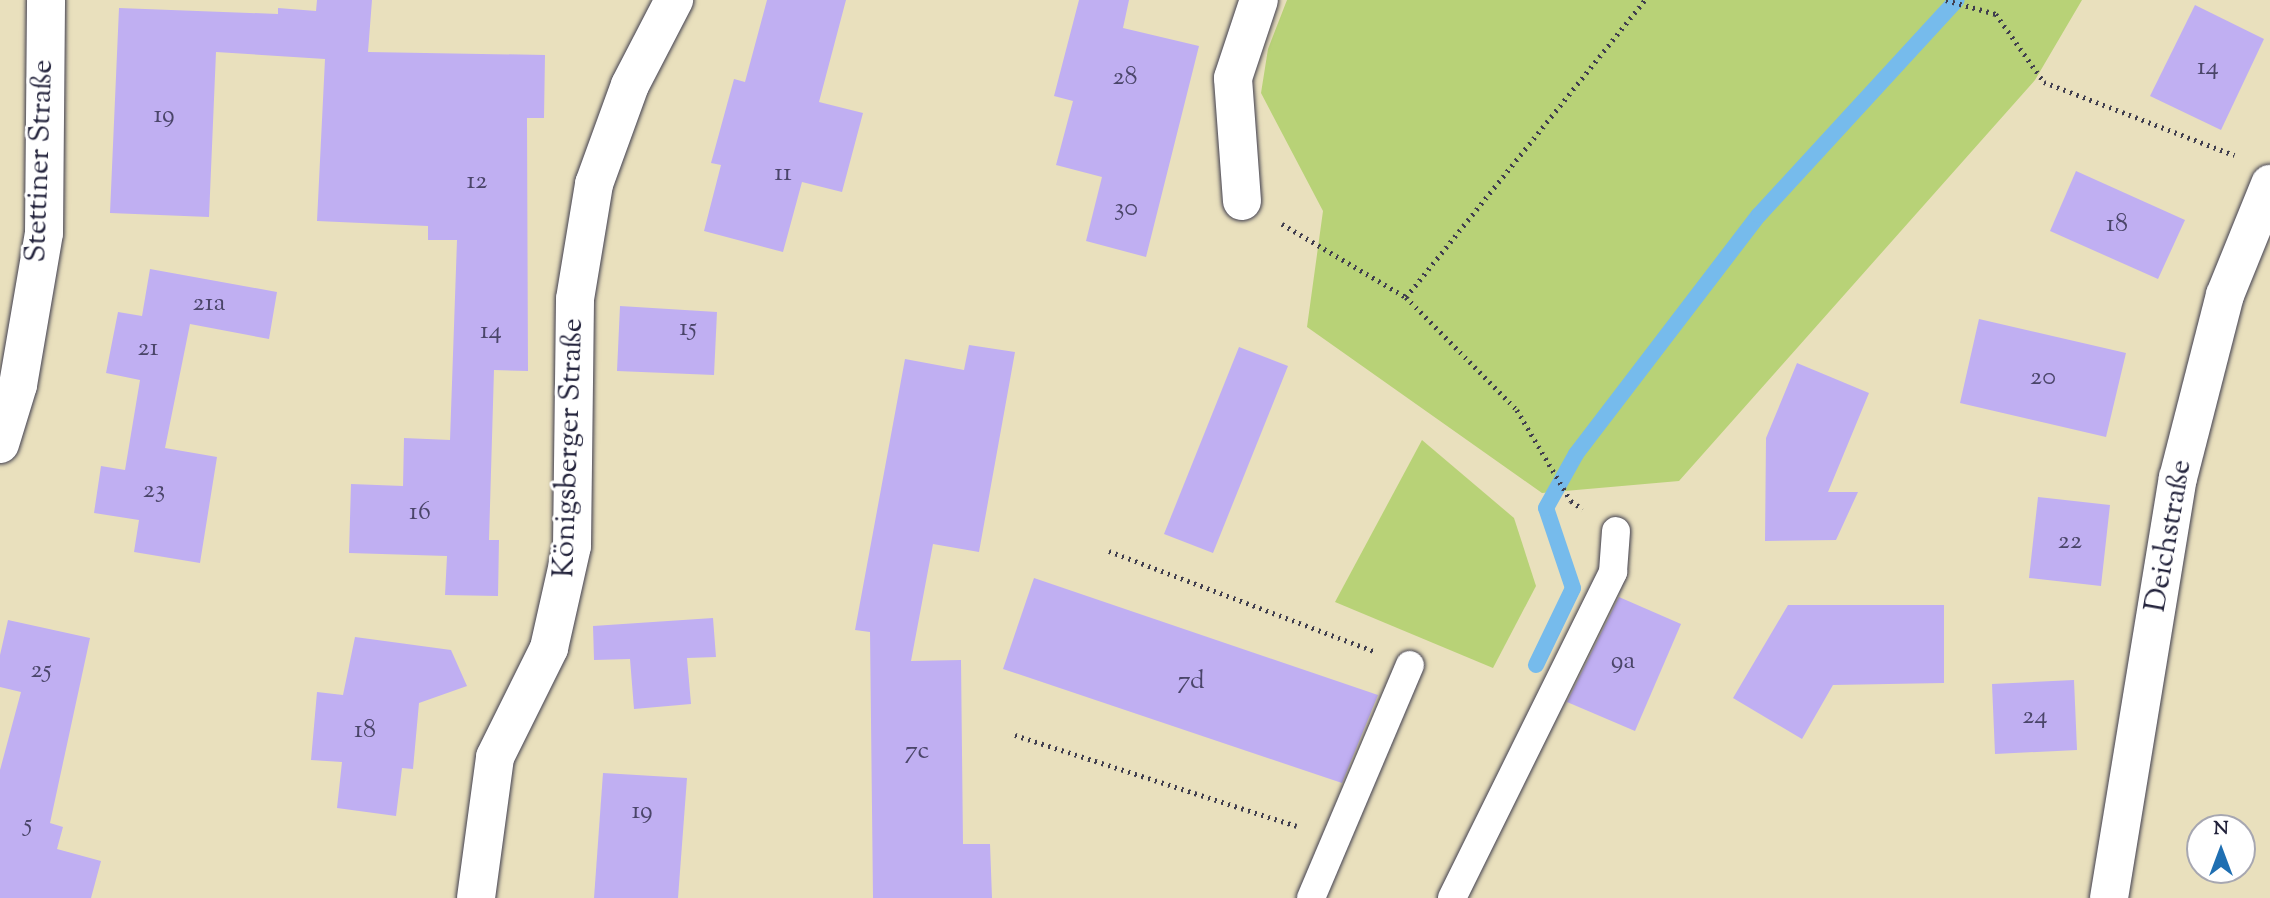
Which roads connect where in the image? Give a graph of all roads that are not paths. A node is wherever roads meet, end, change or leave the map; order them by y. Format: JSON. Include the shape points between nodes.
{"nodes":[{"id":1,"x":46,"y":0,"type":"edge"},
{"id":2,"x":674,"y":0,"type":"edge"},
{"id":3,"x":1259,"y":0,"type":"edge"},
{"id":4,"x":2257,"y":172,"type":"edge"},
{"id":5,"x":1242,"y":201,"type":"road end"},
{"id":6,"x":0,"y":444,"type":"edge"},
{"id":7,"x":1616,"y":531,"type":"dead end"},
{"id":8,"x":1410,"y":665,"type":"road end"},
{"id":9,"x":476,"y":898,"type":"edge"},
{"id":10,"x":1311,"y":898,"type":"edge"},
{"id":11,"x":1452,"y":898,"type":"edge"},
{"id":12,"x":2109,"y":898,"type":"edge"}],
"edges":[{"from":1,"to":6,"type":"street","name":"Stettiner Straße","via":[[44,233],[18,385]]},
{"from":2,"to":9,"type":"street","name":"Königsberger Straße","via":[[630,85],[594,184],[575,299],[572,546],[549,649],[495,757]]},
{"from":3,"to":5,"type":"street","via":[[1233,78]]},
{"from":4,"to":12,"type":"street","name":"Deichstraße","via":[[2178,478]]},
{"from":7,"to":11,"type":"lane","via":[[1613,572]]},
{"from":8,"to":10,"type":"lane"}]}
